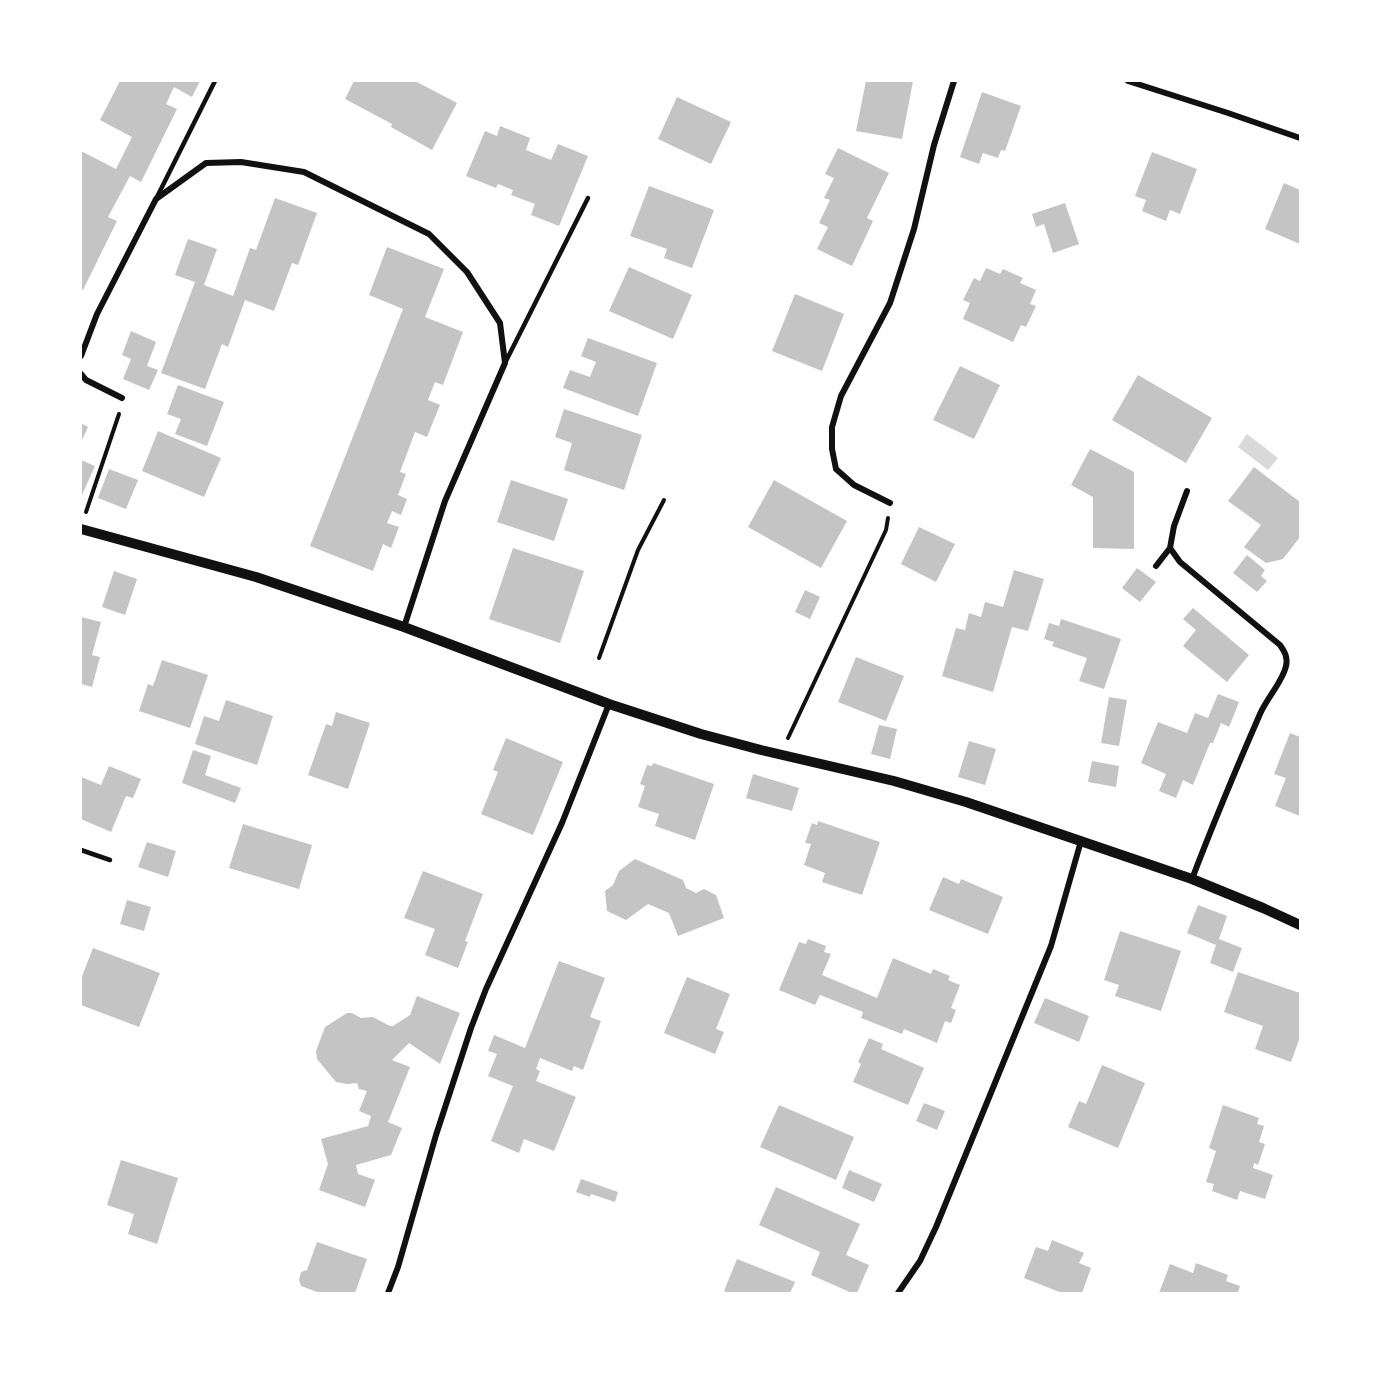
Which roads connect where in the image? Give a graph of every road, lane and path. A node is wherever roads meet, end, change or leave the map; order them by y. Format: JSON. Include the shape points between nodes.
{"nodes":[{"id":1,"x":215,"y":81,"type":"edge"},
{"id":2,"x":954,"y":81,"type":"edge"},
{"id":3,"x":1128,"y":81,"type":"edge"},
{"id":4,"x":1300,"y":138,"type":"edge"},
{"id":5,"x":588,"y":198,"type":"dead end"},
{"id":6,"x":156,"y":199,"type":"junction"},
{"id":7,"x":81,"y":356,"type":"edge"},
{"id":8,"x":505,"y":363,"type":"junction"},
{"id":9,"x":81,"y":374,"type":"edge"},
{"id":10,"x":122,"y":398,"type":"joint"},
{"id":11,"x":1187,"y":491,"type":"dead end"},
{"id":12,"x":664,"y":500,"type":"dead end"},
{"id":13,"x":890,"y":503,"type":"joint"},
{"id":14,"x":82,"y":524,"type":"edge"},
{"id":15,"x":1170,"y":548,"type":"junction"},
{"id":16,"x":1156,"y":566,"type":"dead end"},
{"id":17,"x":404,"y":627,"type":"junction"},
{"id":18,"x":598,"y":658,"type":"dead end"},
{"id":19,"x":609,"y":704,"type":"junction"},
{"id":20,"x":783,"y":755,"type":"junction"},
{"id":21,"x":1081,"y":840,"type":"junction"},
{"id":22,"x":81,"y":850,"type":"edge"},
{"id":23,"x":110,"y":860,"type":"dead end"},
{"id":24,"x":1192,"y":879,"type":"junction"},
{"id":25,"x":1300,"y":925,"type":"edge"},
{"id":26,"x":388,"y":1293,"type":"edge"},
{"id":27,"x":898,"y":1293,"type":"edge"}],
"edges":[{"from":1,"to":6,"type":"lane"},
{"from":2,"to":13,"type":"street","via":[[890,303],[841,396],[832,427],[836,469],[854,485]]},
{"from":3,"to":4,"type":"street"},
{"from":5,"to":8,"type":"lane"},
{"from":6,"to":7,"type":"street","via":[[97,314]]},
{"from":6,"to":8,"type":"street","via":[[206,163],[241,162],[304,172],[429,234],[467,272],[500,323]]},
{"from":8,"to":17,"type":"street","via":[[445,501]]},
{"from":9,"to":10,"type":"street"},
{"from":10,"to":14,"type":"path","via":[[117,424]]},
{"from":11,"to":15,"type":"street"},
{"from":12,"to":18,"type":"path","via":[[638,550]]},
{"from":13,"to":20,"type":"path","via":[[886,530],[790,730]]},
{"from":14,"to":17,"type":"street"},
{"from":15,"to":16,"type":"street"},
{"from":15,"to":24,"type":"street","via":[[1180,562],[1280,645],[1287,662],[1234,772]]},
{"from":17,"to":19,"type":"street"},
{"from":19,"to":20,"type":"street"},
{"from":19,"to":26,"type":"street","via":[[562,823],[471,1028]]},
{"from":20,"to":21,"type":"street","via":[[894,781]]},
{"from":21,"to":24,"type":"street"},
{"from":21,"to":27,"type":"street","via":[[1051,946],[936,1227],[920,1261]]},
{"from":22,"to":23,"type":"lane"},
{"from":24,"to":25,"type":"street"}]}
